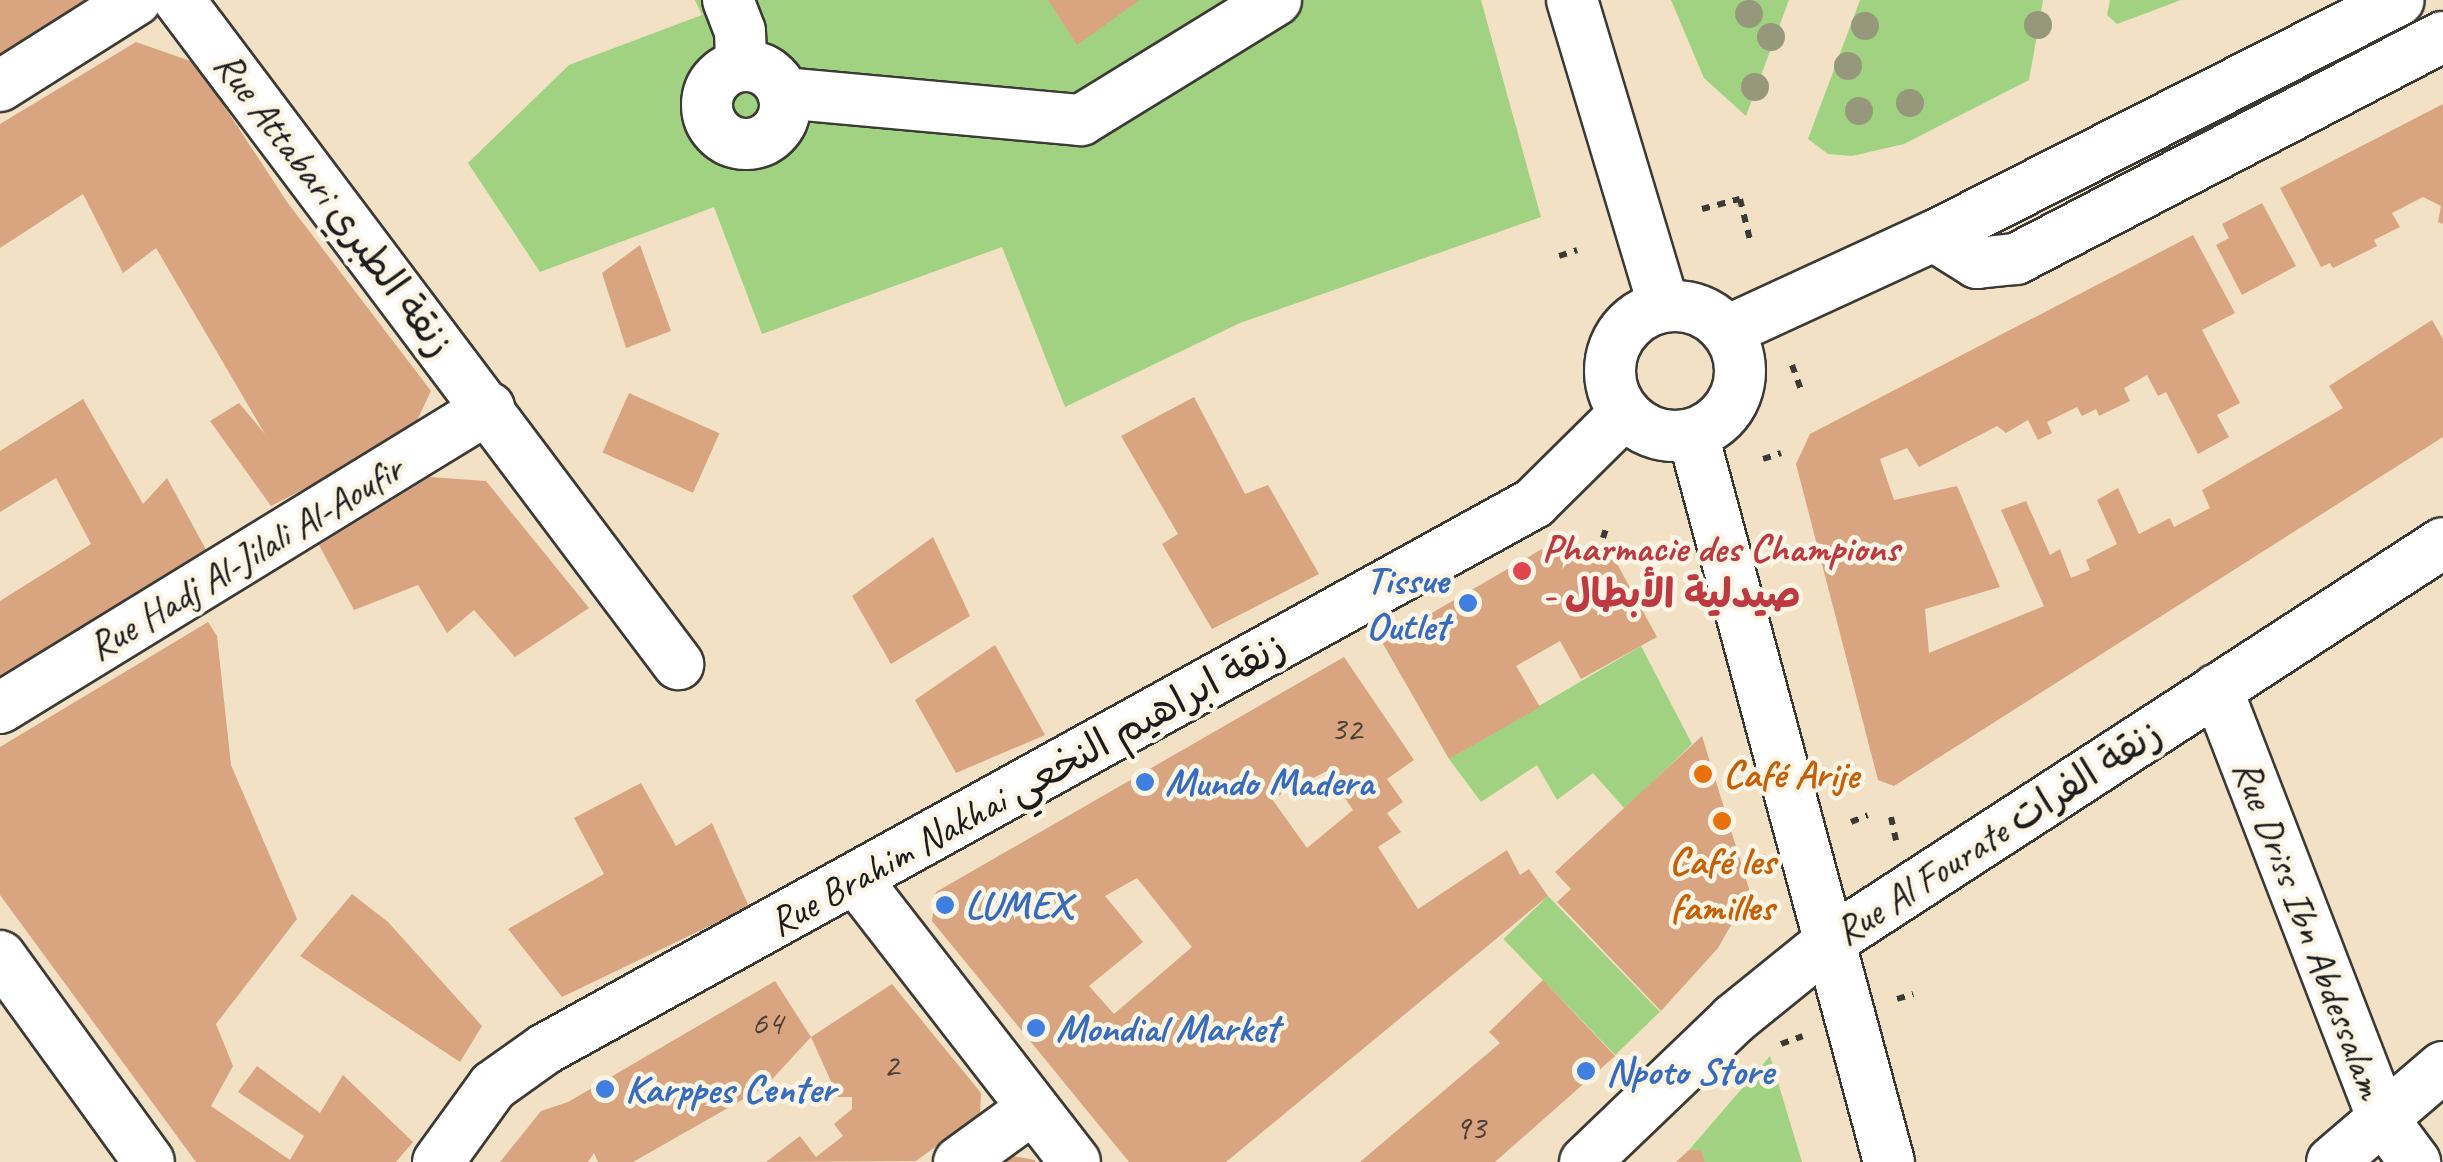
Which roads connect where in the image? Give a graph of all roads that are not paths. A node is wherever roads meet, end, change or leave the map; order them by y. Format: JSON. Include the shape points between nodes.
{"nodes":[{"id":1,"x":136,"y":0,"type":"edge"},
{"id":2,"x":180,"y":0,"type":"edge"},
{"id":3,"x":728,"y":0,"type":"edge"},
{"id":4,"x":1276,"y":0,"type":"edge"},
{"id":5,"x":1572,"y":0,"type":"edge"},
{"id":6,"x":2399,"y":0,"type":"edge"},
{"id":7,"x":2443,"y":37,"type":"edge"},
{"id":8,"x":742,"y":66,"type":"junction"},
{"id":9,"x":0,"y":86,"type":"edge"},
{"id":10,"x":783,"y":93,"type":"junction"},
{"id":11,"x":1934,"y":236,"type":"junction"},
{"id":12,"x":1664,"y":306,"type":"junction"},
{"id":13,"x":1726,"y":330,"type":"junction"},
{"id":14,"x":489,"y":408,"type":"junction"},
{"id":15,"x":1625,"y":414,"type":"junction"},
{"id":16,"x":1693,"y":434,"type":"junction"},
{"id":17,"x":2443,"y":543,"type":"edge"},
{"id":18,"x":678,"y":664,"type":"dead end"},
{"id":19,"x":2217,"y":689,"type":"junction"},
{"id":20,"x":0,"y":708,"type":"edge"},
{"id":21,"x":858,"y":882,"type":"junction"},
{"id":22,"x":1829,"y":942,"type":"junction"},
{"id":23,"x":6,"y":983,"type":"edge"},
{"id":24,"x":2443,"y":1068,"type":"edge"},
{"id":25,"x":1032,"y":1109,"type":"junction"},
{"id":26,"x":2383,"y":1119,"type":"junction"},
{"id":27,"x":149,"y":1162,"type":"edge"},
{"id":28,"x":438,"y":1162,"type":"edge"},
{"id":29,"x":960,"y":1162,"type":"edge"},
{"id":30,"x":1075,"y":1162,"type":"edge"},
{"id":31,"x":1585,"y":1162,"type":"edge"},
{"id":32,"x":1889,"y":1162,"type":"edge"},
{"id":33,"x":2332,"y":1162,"type":"edge"},
{"id":34,"x":2414,"y":1162,"type":"edge"}],
"edges":[{"from":1,"to":9,"type":"street"},
{"from":2,"to":14,"type":"street","name":"Rue Attabari زنقة الطبري"},
{"from":3,"to":8,"type":"street","via":[[740,32]]},
{"from":4,"to":10,"type":"street","via":[[1081,120]]},
{"from":5,"to":12,"type":"street"},
{"from":6,"to":11,"type":"street"},
{"from":7,"to":11,"type":"street","via":[[2016,259],[1977,263]]},
{"from":8,"to":10,"type":"street","via":[[766,71]]},
{"from":8,"to":10,"type":"street","via":[[710,88],[708,114],[722,137],[747,145],[770,136],[784,115]]},
{"from":11,"to":13,"type":"street"},
{"from":12,"to":13,"type":"street","via":[[1696,309]]},
{"from":12,"to":15,"type":"street","via":[[1632,322],[1614,349],[1610,382]]},
{"from":13,"to":16,"type":"street","via":[[1740,358],[1738,391],[1721,418]]},
{"from":14,"to":18,"type":"street","name":"Rue Attabari زنقة الطبري"},
{"from":14,"to":20,"type":"street","name":"Rue Hadj Al-Jilali Al-Aoufir"},
{"from":15,"to":16,"type":"street","via":[[1652,433]]},
{"from":15,"to":21,"type":"street","name":"Rue Brahim Nakhai زنقة ابراهيم النخعي","via":[[1534,503]]},
{"from":16,"to":22,"type":"street"},
{"from":17,"to":19,"type":"street","name":"Rue Al Fourate زنقة الفرات"},
{"from":19,"to":22,"type":"street","name":"Rue Al Fourate زنقة الفرات"},
{"from":19,"to":26,"type":"street","name":"Rue Driss Ibn Abdessalam"},
{"from":21,"to":25,"type":"street"},
{"from":21,"to":28,"type":"street","name":"Rue Brahim Nakhai زنقة ابراهيم النخعي","via":[[546,1049],[493,1086]]},
{"from":22,"to":31,"type":"street","name":"Rue Al Fourate زنقة الفرات","via":[[1734,1019]]},
{"from":22,"to":32,"type":"street"},
{"from":23,"to":27,"type":"street"},
{"from":24,"to":26,"type":"street"},
{"from":25,"to":29,"type":"street"},
{"from":25,"to":30,"type":"street"},
{"from":26,"to":33,"type":"street"},
{"from":26,"to":34,"type":"street","name":"Rue Driss Ibn Abdessalam"}]}
